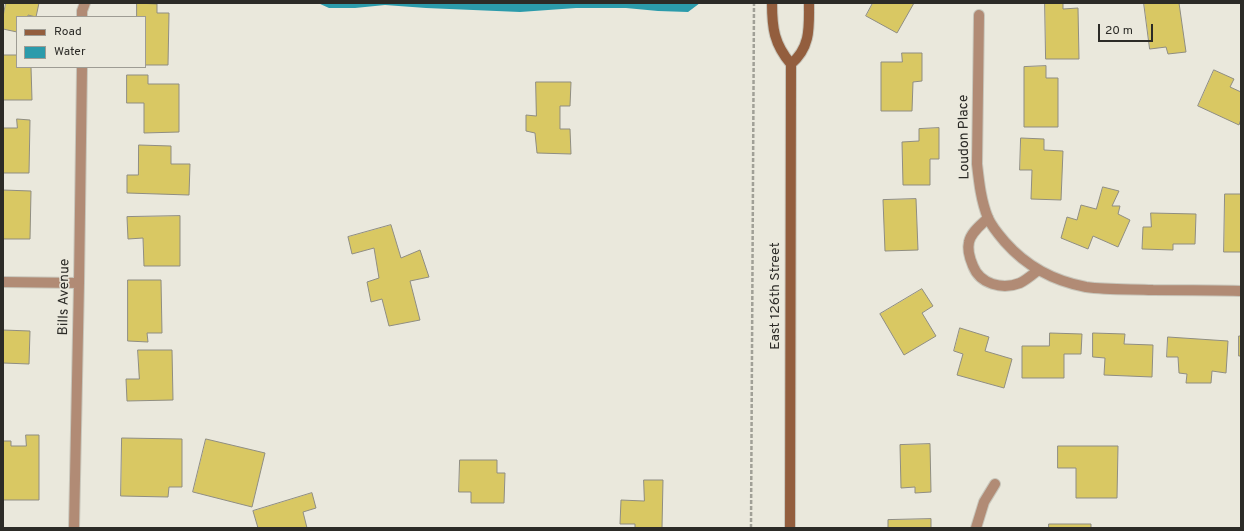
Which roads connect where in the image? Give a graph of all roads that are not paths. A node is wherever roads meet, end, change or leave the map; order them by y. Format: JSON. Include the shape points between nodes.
{"nodes":[{"id":1,"x":86,"y":3,"type":"edge"},
{"id":2,"x":772,"y":3,"type":"edge"},
{"id":3,"x":809,"y":3,"type":"edge"},
{"id":4,"x":979,"y":15,"type":"dead end"},
{"id":5,"x":82,"y":16,"type":"edge"},
{"id":6,"x":791,"y":64,"type":"junction"},
{"id":7,"x":82,"y":68,"type":"edge"},
{"id":8,"x":988,"y":218,"type":"junction"},
{"id":9,"x":1037,"y":270,"type":"junction"},
{"id":10,"x":3,"y":282,"type":"edge"},
{"id":11,"x":79,"y":283,"type":"junction"},
{"id":12,"x":1241,"y":291,"type":"edge"},
{"id":13,"x":995,"y":484,"type":"dead end"},
{"id":14,"x":74,"y":528,"type":"edge"},
{"id":15,"x":790,"y":528,"type":"edge"},
{"id":16,"x":976,"y":528,"type":"edge"}],
"edges":[{"from":1,"to":5,"type":"street"},
{"from":2,"to":6,"type":"main road","via":[[774,35]]},
{"from":3,"to":6,"type":"main road","via":[[809,34],[802,51]]},
{"from":4,"to":8,"type":"street","name":"Loudon Place","via":[[977,164]]},
{"from":6,"to":15,"type":"main road","name":"East 126th Street"},
{"from":7,"to":11,"type":"street","name":"Bills Avenue"},
{"from":8,"to":9,"type":"street","name":"Loudon Place","via":[[1013,251]]},
{"from":8,"to":9,"type":"street","via":[[972,234],[969,242],[970,261],[979,276],[986,282],[1000,286],[1019,283]]},
{"from":9,"to":12,"type":"street","name":"Loudon Place","via":[[1065,282],[1098,288]]},
{"from":10,"to":11,"type":"street"},
{"from":11,"to":14,"type":"street","name":"Bills Avenue"},
{"from":13,"to":16,"type":"street","via":[[984,502]]}]}
